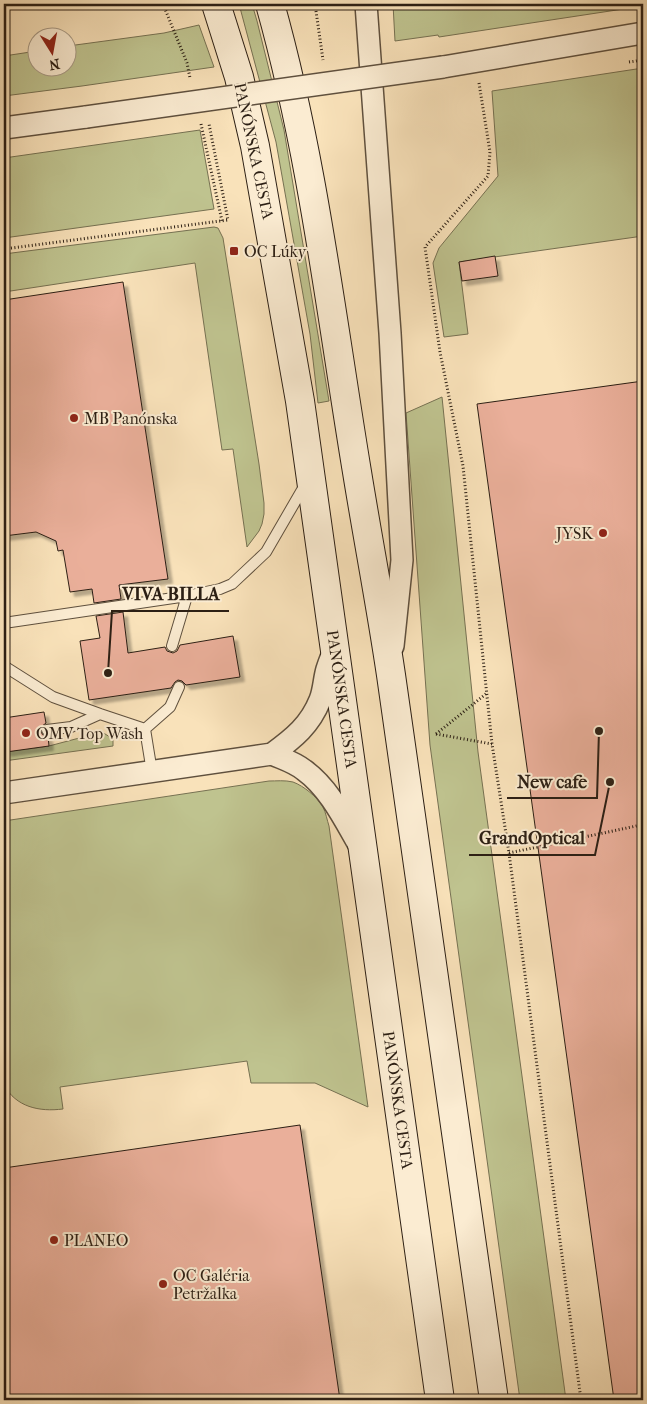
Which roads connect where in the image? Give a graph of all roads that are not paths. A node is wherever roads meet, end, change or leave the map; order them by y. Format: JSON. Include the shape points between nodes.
{"nodes":[{"id":1,"x":216,"y":4,"type":"edge"},
{"id":2,"x":270,"y":4,"type":"edge"},
{"id":3,"x":366,"y":4,"type":"edge"},
{"id":4,"x":643,"y":33,"type":"edge"},
{"id":5,"x":4,"y":128,"type":"edge"},
{"id":6,"x":310,"y":476,"type":"junction"},
{"id":7,"x":187,"y":596,"type":"junction"},
{"id":8,"x":4,"y":623,"type":"edge"},
{"id":9,"x":172,"y":646,"type":"dead end"},
{"id":10,"x":335,"y":649,"type":"junction"},
{"id":11,"x":4,"y":666,"type":"edge"},
{"id":12,"x":390,"y":673,"type":"junction"},
{"id":13,"x":179,"y":687,"type":"dead end"},
{"id":14,"x":100,"y":714,"type":"junction"},
{"id":15,"x":145,"y":729,"type":"junction"},
{"id":16,"x":47,"y":730,"type":"dead end"},
{"id":17,"x":272,"y":754,"type":"junction"},
{"id":18,"x":152,"y":772,"type":"junction"},
{"id":19,"x":4,"y":793,"type":"edge"},
{"id":20,"x":362,"y":850,"type":"junction"},
{"id":21,"x":440,"y":1400,"type":"edge"},
{"id":22,"x":494,"y":1400,"type":"edge"}],
"edges":[{"from":1,"to":6,"type":"main road","name":"PANÓNSKA CESTA","via":[[239,77],[255,146]]},
{"from":2,"to":12,"type":"main road","via":[[319,224]]},
{"from":3,"to":12,"type":"street","via":[[390,333],[402,560]]},
{"from":4,"to":5,"type":"street","bridge":true,"via":[[443,67]]},
{"from":6,"to":7,"type":"lane","via":[[266,552],[232,584]]},
{"from":6,"to":10,"type":"main road","name":"PANÓNSKA CESTA"},
{"from":7,"to":8,"type":"lane"},
{"from":7,"to":9,"type":"lane"},
{"from":10,"to":17,"type":"street","via":[[314,712],[305,727]]},
{"from":10,"to":20,"type":"main road","name":"PANÓNSKA CESTA"},
{"from":11,"to":14,"type":"lane","via":[[53,697]]},
{"from":12,"to":22,"type":"main road"},
{"from":13,"to":15,"type":"lane","via":[[170,707]]},
{"from":14,"to":15,"type":"lane"},
{"from":14,"to":16,"type":"lane","via":[[71,727]]},
{"from":15,"to":18,"type":"lane"},
{"from":17,"to":18,"type":"street"},
{"from":17,"to":20,"type":"street","via":[[292,762],[317,782]]},
{"from":18,"to":19,"type":"street"},
{"from":20,"to":21,"type":"main road","name":"PANÓNSKA CESTA"}]}
